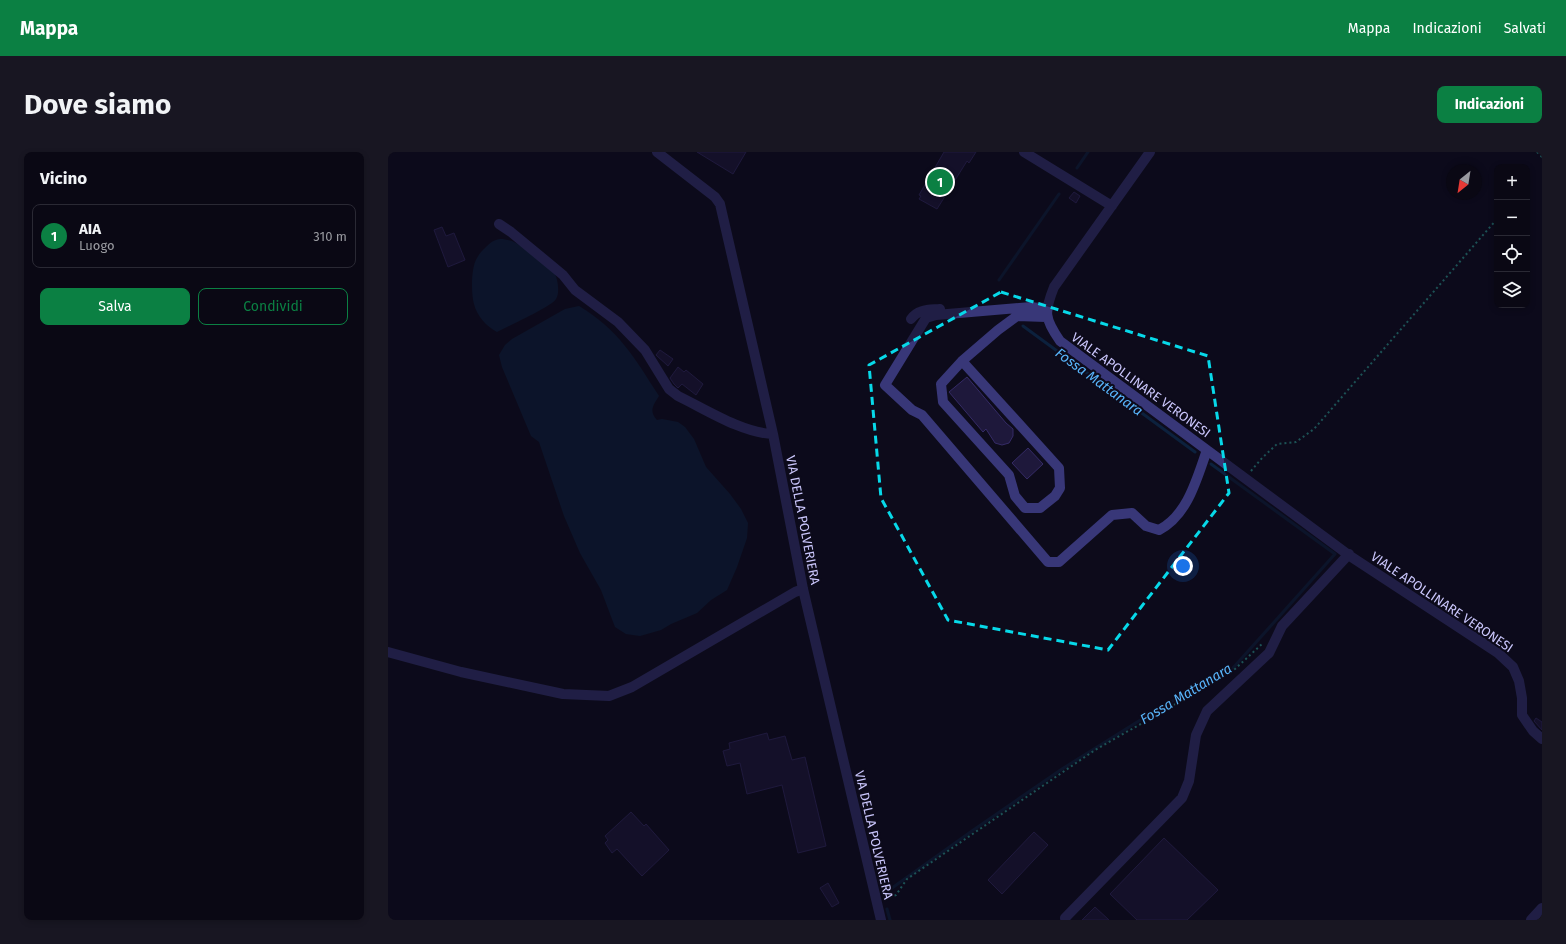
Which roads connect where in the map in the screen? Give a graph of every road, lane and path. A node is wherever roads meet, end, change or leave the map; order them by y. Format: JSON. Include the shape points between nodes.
{"nodes":[{"id":1,"x":657,"y":152,"type":"edge"},
{"id":2,"x":1024,"y":152,"type":"edge"},
{"id":3,"x":1150,"y":152,"type":"edge"},
{"id":4,"x":1537,"y":152,"type":"edge"},
{"id":5,"x":1542,"y":157,"type":"edge"},
{"id":6,"x":1112,"y":206,"type":"junction"},
{"id":7,"x":1494,"y":222,"type":"edge"},
{"id":8,"x":499,"y":224,"type":"dead end"},
{"id":9,"x":1031,"y":307,"type":"junction"},
{"id":10,"x":1047,"y":312,"type":"junction"},
{"id":11,"x":911,"y":319,"type":"dead end"},
{"id":12,"x":962,"y":361,"type":"junction"},
{"id":13,"x":773,"y":434,"type":"junction"},
{"id":14,"x":1207,"y":450,"type":"junction"},
{"id":15,"x":1245,"y":478,"type":"junction"},
{"id":16,"x":1348,"y":554,"type":"junction"},
{"id":17,"x":803,"y":589,"type":"junction"},
{"id":18,"x":1264,"y":642,"type":"dead end"},
{"id":19,"x":388,"y":652,"type":"edge"},
{"id":20,"x":1542,"y":739,"type":"edge"},
{"id":21,"x":877,"y":902,"type":"junction"},
{"id":22,"x":1542,"y":908,"type":"edge"},
{"id":23,"x":1064,"y":918,"type":"dead end"},
{"id":24,"x":881,"y":920,"type":"edge"},
{"id":25,"x":1531,"y":920,"type":"edge"}],
"edges":[{"from":1,"to":13,"type":"street","name":"VIA DELLA POLVERIERA","via":[[719,201]]},
{"from":2,"to":6,"type":"street"},
{"from":3,"to":6,"type":"street"},
{"from":4,"to":5,"type":"path"},
{"from":6,"to":10,"type":"street","via":[[1054,287]]},
{"from":7,"to":15,"type":"path","via":[[1314,429],[1296,442],[1277,444]]},
{"from":8,"to":13,"type":"street","via":[[563,275],[575,290],[618,322],[645,350],[669,390],[747,429]]},
{"from":9,"to":10,"type":"street"},
{"from":9,"to":11,"type":"street","via":[[1019,301],[920,311]]},
{"from":9,"to":14,"type":"street","via":[[926,318],[885,385],[912,410],[922,415],[1048,562],[1059,562],[1112,515],[1132,513],[1146,526],[1159,530],[1169,524],[1181,511],[1194,486]]},
{"from":10,"to":12,"type":"street","via":[[1018,316]]},
{"from":10,"to":14,"type":"street","name":"VIALE APOLLINARE VERONESI","via":[[1050,328],[1060,341]]},
{"from":12,"to":12,"type":"street","via":[[941,384],[943,402],[1009,475],[1015,496],[1025,508],[1040,508],[1056,496],[1060,488],[1059,468]]},
{"from":13,"to":17,"type":"street","name":"VIA DELLA POLVERIERA"},
{"from":14,"to":15,"type":"street","name":"VIALE APOLLINARE VERONESI"},
{"from":15,"to":16,"type":"street","name":"VIALE APOLLINARE VERONESI"},
{"from":16,"to":20,"type":"street","name":"VIALE APOLLINARE VERONESI","via":[[1498,653],[1513,667],[1519,681],[1522,715]]},
{"from":16,"to":23,"type":"street","via":[[1282,626],[1269,653],[1207,711],[1196,735],[1189,781],[1182,798]]},
{"from":17,"to":19,"type":"street","via":[[632,687],[609,696],[563,694],[461,672]]},
{"from":17,"to":21,"type":"street","name":"VIA DELLA POLVERIERA"},
{"from":18,"to":21,"type":"path","via":[[1235,669],[1095,750],[907,879],[896,895]]},
{"from":21,"to":24,"type":"street","name":"VIA DELLA POLVERIERA"},
{"from":22,"to":25,"type":"street"}]}
